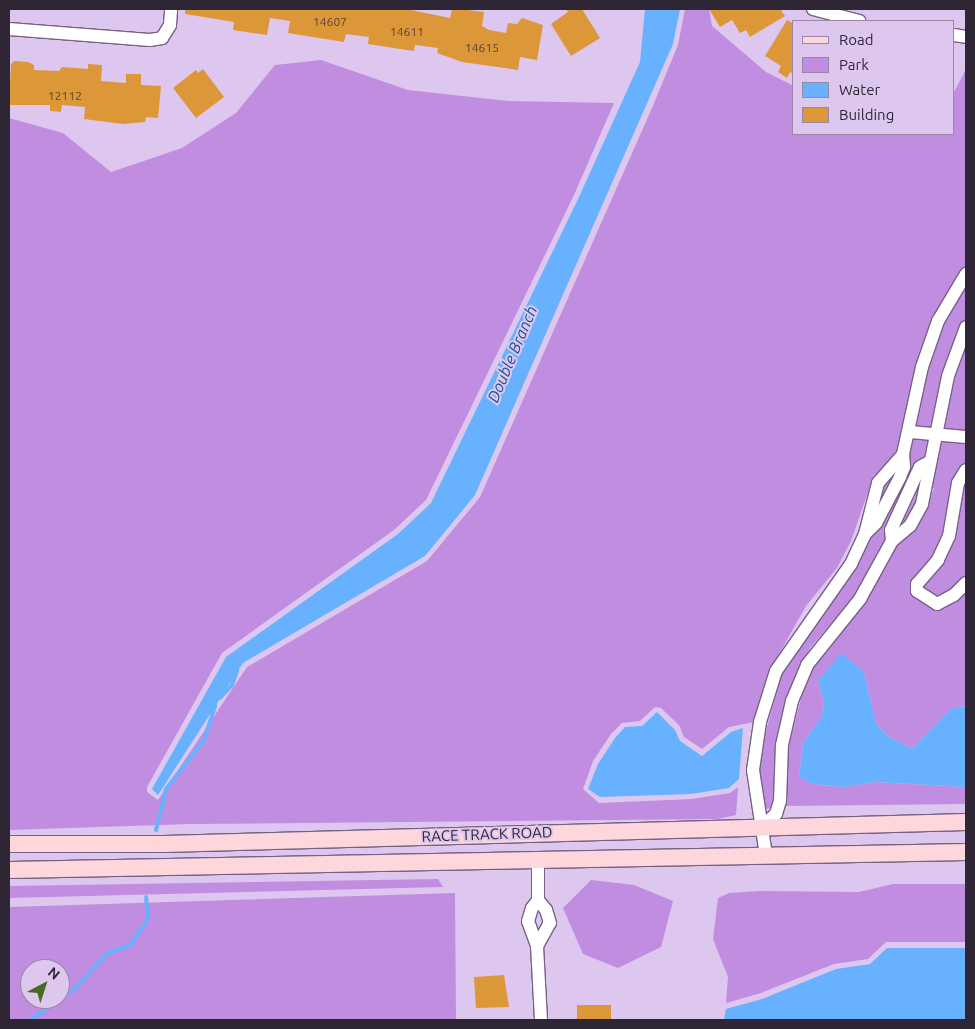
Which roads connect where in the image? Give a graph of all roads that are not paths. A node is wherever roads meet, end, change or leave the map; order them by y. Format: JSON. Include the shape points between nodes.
{"nodes":[{"id":1,"x":171,"y":9,"type":"edge"},
{"id":2,"x":814,"y":9,"type":"edge"},
{"id":3,"x":855,"y":20,"type":"edge"},
{"id":4,"x":9,"y":29,"type":"edge"},
{"id":5,"x":966,"y":274,"type":"edge"},
{"id":6,"x":966,"y":327,"type":"edge"},
{"id":7,"x":910,"y":432,"type":"junction"},
{"id":8,"x":937,"y":434,"type":"junction"},
{"id":9,"x":966,"y":437,"type":"edge"},
{"id":10,"x":966,"y":470,"type":"edge"},
{"id":11,"x":966,"y":583,"type":"edge"},
{"id":12,"x":966,"y":822,"type":"edge"},
{"id":13,"x":764,"y":826,"type":"junction"},
{"id":14,"x":259,"y":841,"type":"junction"},
{"id":15,"x":9,"y":844,"type":"edge"},
{"id":16,"x":966,"y":852,"type":"edge"},
{"id":17,"x":766,"y":855,"type":"junction"},
{"id":18,"x":538,"y":859,"type":"junction"},
{"id":19,"x":260,"y":866,"type":"junction"},
{"id":20,"x":9,"y":870,"type":"edge"},
{"id":21,"x":538,"y":900,"type":"junction"},
{"id":22,"x":538,"y":946,"type":"junction"},
{"id":23,"x":541,"y":1020,"type":"edge"}],
"edges":[{"from":1,"to":4,"type":"street","via":[[170,25],[162,38],[150,40]]},
{"from":2,"to":3,"type":"street"},
{"from":5,"to":7,"type":"street","via":[[938,322],[922,367]]},
{"from":6,"to":8,"type":"street","via":[[948,376]]},
{"from":7,"to":8,"type":"street"},
{"from":7,"to":13,"type":"street","via":[[903,454],[878,483],[865,534],[851,564],[776,672],[760,722],[753,770],[758,810]]},
{"from":8,"to":9,"type":"street"},
{"from":8,"to":13,"type":"street","via":[[929,462],[928,482],[917,515],[892,541],[860,599],[816,651],[800,681],[792,700],[782,745],[780,801],[776,814]]},
{"from":10,"to":11,"type":"street","via":[[958,483],[949,536],[938,560],[917,584],[917,591],[937,604],[954,595]]},
{"from":12,"to":13,"type":"main road","name":"RACE TRACK ROAD"},
{"from":13,"to":14,"type":"main road","name":"RACE TRACK ROAD"},
{"from":13,"to":17,"type":"street"},
{"from":14,"to":15,"type":"main road","name":"RACE TRACK ROAD"},
{"from":14,"to":19,"type":"main road"},
{"from":16,"to":17,"type":"main road","name":"RACE TRACK ROAD"},
{"from":17,"to":18,"type":"main road","name":"RACE TRACK ROAD"},
{"from":18,"to":19,"type":"main road","name":"RACE TRACK ROAD"},
{"from":18,"to":21,"type":"street"},
{"from":19,"to":20,"type":"main road","name":"RACE TRACK ROAD"},
{"from":21,"to":22,"type":"street","via":[[528,921]]},
{"from":21,"to":22,"type":"street","via":[[550,923]]},
{"from":22,"to":23,"type":"street"}]}
